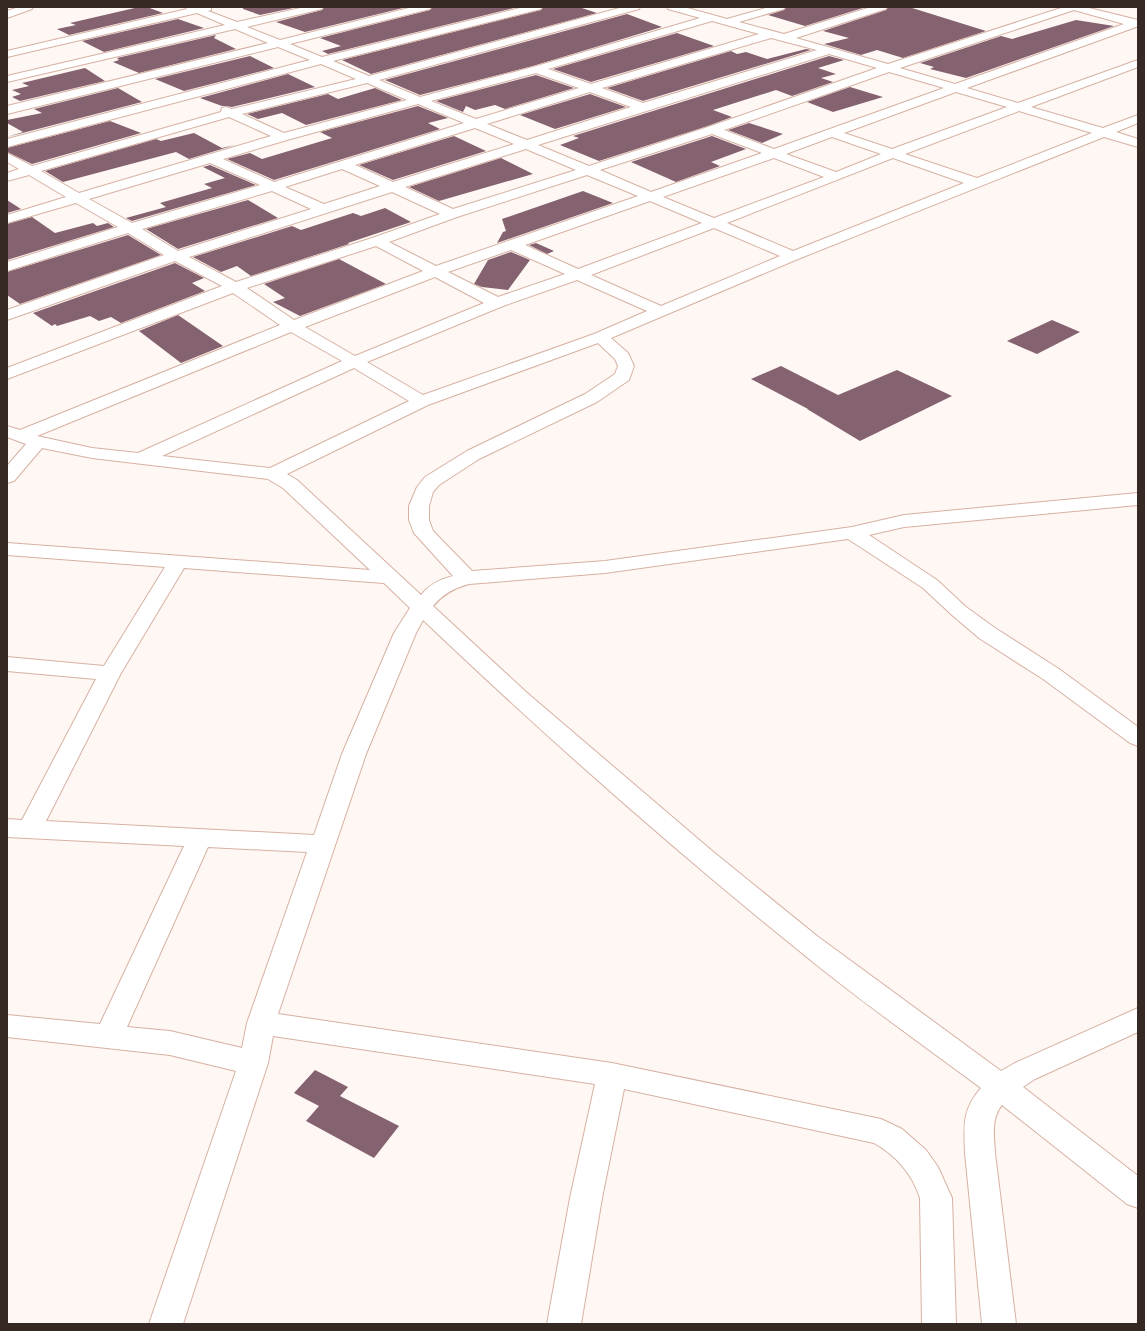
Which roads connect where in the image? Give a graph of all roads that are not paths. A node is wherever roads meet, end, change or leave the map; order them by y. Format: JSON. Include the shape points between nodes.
{"nodes":[{"id":1,"x":28,"y":7,"type":"edge"},
{"id":2,"x":213,"y":7,"type":"edge"},
{"id":3,"x":318,"y":7,"type":"edge"},
{"id":4,"x":422,"y":7,"type":"edge"},
{"id":5,"x":537,"y":7,"type":"edge"},
{"id":6,"x":636,"y":7,"type":"edge"},
{"id":7,"x":674,"y":7,"type":"edge"},
{"id":8,"x":780,"y":7,"type":"edge"},
{"id":9,"x":882,"y":7,"type":"edge"},
{"id":10,"x":1074,"y":7,"type":"edge"},
{"id":11,"x":195,"y":8,"type":"edge"},
{"id":12,"x":7,"y":15,"type":"edge"},
{"id":13,"x":393,"y":15,"type":"junction"},
{"id":14,"x":494,"y":18,"type":"junction"},
{"id":15,"x":712,"y":18,"type":"junction"},
{"id":16,"x":1137,"y":20,"type":"edge"},
{"id":17,"x":728,"y":22,"type":"junction"},
{"id":18,"x":239,"y":26,"type":"junction"},
{"id":19,"x":434,"y":32,"type":"junction"},
{"id":20,"x":539,"y":34,"type":"junction"},
{"id":21,"x":778,"y":36,"type":"junction"},
{"id":22,"x":278,"y":43,"type":"junction"},
{"id":23,"x":829,"y":50,"type":"junction"},
{"id":24,"x":7,"y":54,"type":"edge"},
{"id":25,"x":320,"y":61,"type":"junction"},
{"id":26,"x":1138,"y":63,"type":"edge"},
{"id":27,"x":888,"y":68,"type":"junction"},
{"id":28,"x":537,"y":69,"type":"junction"},
{"id":29,"x":40,"y":71,"type":"junction"},
{"id":30,"x":7,"y":78,"type":"edge"},
{"id":31,"x":366,"y":80,"type":"junction"},
{"id":32,"x":591,"y":88,"type":"junction"},
{"id":33,"x":955,"y":88,"type":"junction"},
{"id":34,"x":77,"y":93,"type":"junction"},
{"id":35,"x":191,"y":95,"type":"junction"},
{"id":36,"x":90,"y":100,"type":"dead end"},
{"id":37,"x":420,"y":101,"type":"junction"},
{"id":38,"x":104,"y":107,"type":"dead end"},
{"id":39,"x":643,"y":107,"type":"junction"},
{"id":40,"x":1020,"y":107,"type":"junction"},
{"id":41,"x":7,"y":110,"type":"edge"},
{"id":42,"x":230,"y":113,"type":"junction"},
{"id":43,"x":117,"y":114,"type":"junction"},
{"id":44,"x":1138,"y":119,"type":"edge"},
{"id":45,"x":474,"y":123,"type":"junction"},
{"id":46,"x":712,"y":130,"type":"junction"},
{"id":47,"x":1104,"y":132,"type":"junction"},
{"id":48,"x":832,"y":133,"type":"junction"},
{"id":49,"x":161,"y":134,"type":"junction"},
{"id":50,"x":283,"y":137,"type":"junction"},
{"id":51,"x":7,"y":143,"type":"edge"},
{"id":52,"x":1138,"y":143,"type":"edge"},
{"id":53,"x":528,"y":145,"type":"junction"},
{"id":54,"x":773,"y":154,"type":"junction"},
{"id":55,"x":892,"y":154,"type":"junction"},
{"id":56,"x":7,"y":158,"type":"edge"},
{"id":57,"x":213,"y":158,"type":"junction"},
{"id":58,"x":342,"y":164,"type":"junction"},
{"id":59,"x":29,"y":170,"type":"junction"},
{"id":60,"x":588,"y":170,"type":"junction"},
{"id":61,"x":7,"y":177,"type":"edge"},
{"id":62,"x":836,"y":177,"type":"junction"},
{"id":63,"x":977,"y":183,"type":"junction"},
{"id":64,"x":273,"y":186,"type":"junction"},
{"id":65,"x":394,"y":188,"type":"junction"},
{"id":66,"x":651,"y":196,"type":"junction"},
{"id":67,"x":78,"y":197,"type":"junction"},
{"id":68,"x":323,"y":209,"type":"junction"},
{"id":69,"x":452,"y":214,"type":"junction"},
{"id":70,"x":7,"y":219,"type":"edge"},
{"id":71,"x":716,"y":223,"type":"junction"},
{"id":72,"x":130,"y":228,"type":"junction"},
{"id":73,"x":377,"y":241,"type":"junction"},
{"id":74,"x":513,"y":245,"type":"junction"},
{"id":75,"x":176,"y":256,"type":"junction"},
{"id":76,"x":793,"y":256,"type":"junction"},
{"id":77,"x":7,"y":267,"type":"edge"},
{"id":78,"x":436,"y":271,"type":"junction"},
{"id":79,"x":579,"y":274,"type":"junction"},
{"id":80,"x":235,"y":287,"type":"junction"},
{"id":81,"x":497,"y":303,"type":"junction"},
{"id":82,"x":659,"y":311,"type":"junction"},
{"id":83,"x":7,"y":315,"type":"edge"},
{"id":84,"x":292,"y":326,"type":"junction"},
{"id":85,"x":600,"y":337,"type":"junction"},
{"id":86,"x":354,"y":362,"type":"junction"},
{"id":87,"x":7,"y":374,"type":"edge"},
{"id":88,"x":422,"y":401,"type":"junction"},
{"id":89,"x":14,"y":434,"type":"edge"},
{"id":90,"x":32,"y":448,"type":"junction"},
{"id":91,"x":7,"y":453,"type":"edge"},
{"id":92,"x":138,"y":459,"type":"junction"},
{"id":93,"x":273,"y":474,"type":"junction"},
{"id":94,"x":7,"y":477,"type":"edge"},
{"id":95,"x":1138,"y":499,"type":"edge"},
{"id":96,"x":852,"y":533,"type":"junction"},
{"id":97,"x":7,"y":549,"type":"edge"},
{"id":98,"x":178,"y":562,"type":"junction"},
{"id":99,"x":388,"y":577,"type":"junction"},
{"id":100,"x":467,"y":578,"type":"junction"},
{"id":101,"x":421,"y":607,"type":"junction"},
{"id":102,"x":8,"y":666,"type":"edge"},
{"id":103,"x":110,"y":673,"type":"junction"},
{"id":104,"x":1138,"y":738,"type":"edge"},
{"id":105,"x":18,"y":829,"type":"edge"},
{"id":106,"x":200,"y":838,"type":"junction"},
{"id":107,"x":322,"y":844,"type":"junction"},
{"id":108,"x":1138,"y":1019,"type":"edge"},
{"id":109,"x":261,"y":1023,"type":"junction"},
{"id":110,"x":7,"y":1026,"type":"edge"},
{"id":111,"x":108,"y":1037,"type":"junction"},
{"id":112,"x":253,"y":1064,"type":"junction"},
{"id":113,"x":612,"y":1075,"type":"junction"},
{"id":114,"x":1000,"y":1086,"type":"junction"},
{"id":115,"x":1138,"y":1194,"type":"edge"},
{"id":116,"x":166,"y":1324,"type":"edge"},
{"id":117,"x":564,"y":1324,"type":"edge"},
{"id":118,"x":939,"y":1324,"type":"edge"},
{"id":119,"x":999,"y":1324,"type":"edge"}],
"edges":[{"from":1,"to":12,"type":"street"},
{"from":2,"to":11,"type":"street"},
{"from":3,"to":18,"type":"street"},
{"from":4,"to":13,"type":"street"},
{"from":5,"to":14,"type":"street"},
{"from":6,"to":20,"type":"street"},
{"from":7,"to":15,"type":"street"},
{"from":8,"to":17,"type":"street"},
{"from":9,"to":21,"type":"street"},
{"from":10,"to":16,"type":"street","via":[[1122,19]]},
{"from":10,"to":27,"type":"street"},
{"from":11,"to":18,"type":"street"},
{"from":11,"to":24,"type":"street"},
{"from":13,"to":19,"type":"street"},
{"from":13,"to":22,"type":"street"},
{"from":14,"to":19,"type":"street"},
{"from":14,"to":20,"type":"street"},
{"from":15,"to":17,"type":"street"},
{"from":15,"to":28,"type":"street"},
{"from":16,"to":33,"type":"street"},
{"from":17,"to":21,"type":"street"},
{"from":18,"to":22,"type":"street"},
{"from":18,"to":29,"type":"street"},
{"from":19,"to":25,"type":"street"},
{"from":20,"to":31,"type":"street"},
{"from":21,"to":23,"type":"street"},
{"from":21,"to":32,"type":"street"},
{"from":22,"to":25,"type":"street"},
{"from":22,"to":34,"type":"street"},
{"from":23,"to":27,"type":"street"},
{"from":23,"to":39,"type":"street"},
{"from":24,"to":29,"type":"street"},
{"from":25,"to":31,"type":"street"},
{"from":25,"to":35,"type":"street"},
{"from":26,"to":40,"type":"street"},
{"from":27,"to":33,"type":"street"},
{"from":27,"to":46,"type":"street"},
{"from":28,"to":32,"type":"street"},
{"from":28,"to":37,"type":"street"},
{"from":29,"to":30,"type":"street"},
{"from":31,"to":37,"type":"street"},
{"from":31,"to":42,"type":"street"},
{"from":32,"to":39,"type":"street"},
{"from":32,"to":45,"type":"street"},
{"from":33,"to":40,"type":"street"},
{"from":33,"to":48,"type":"street"},
{"from":34,"to":36,"type":"street"},
{"from":34,"to":41,"type":"street"},
{"from":35,"to":42,"type":"street"},
{"from":35,"to":43,"type":"street"},
{"from":37,"to":45,"type":"street"},
{"from":37,"to":50,"type":"street"},
{"from":38,"to":43,"type":"street"},
{"from":39,"to":53,"type":"street"},
{"from":40,"to":47,"type":"street"},
{"from":40,"to":55,"type":"street"},
{"from":42,"to":49,"type":"street"},
{"from":42,"to":50,"type":"street"},
{"from":43,"to":49,"type":"street"},
{"from":43,"to":51,"type":"street"},
{"from":44,"to":47,"type":"street"},
{"from":45,"to":53,"type":"street"},
{"from":45,"to":58,"type":"street"},
{"from":46,"to":54,"type":"street"},
{"from":46,"to":60,"type":"street"},
{"from":47,"to":52,"type":"street"},
{"from":47,"to":63,"type":"street"},
{"from":48,"to":54,"type":"street"},
{"from":48,"to":55,"type":"street"},
{"from":49,"to":59,"type":"street"},
{"from":50,"to":57,"type":"street"},
{"from":53,"to":60,"type":"street"},
{"from":53,"to":65,"type":"street"},
{"from":54,"to":62,"type":"street"},
{"from":54,"to":66,"type":"street"},
{"from":55,"to":62,"type":"street"},
{"from":55,"to":63,"type":"street"},
{"from":56,"to":59,"type":"street"},
{"from":57,"to":64,"type":"street"},
{"from":57,"to":67,"type":"street"},
{"from":58,"to":64,"type":"street"},
{"from":58,"to":65,"type":"street"},
{"from":59,"to":61,"type":"street"},
{"from":59,"to":67,"type":"street"},
{"from":60,"to":66,"type":"street"},
{"from":60,"to":69,"type":"street"},
{"from":62,"to":71,"type":"street"},
{"from":63,"to":76,"type":"street"},
{"from":64,"to":68,"type":"street"},
{"from":64,"to":72,"type":"street"},
{"from":65,"to":68,"type":"street"},
{"from":65,"to":69,"type":"street"},
{"from":66,"to":71,"type":"street"},
{"from":66,"to":74,"type":"street"},
{"from":67,"to":70,"type":"street"},
{"from":67,"to":72,"type":"street"},
{"from":68,"to":75,"type":"street"},
{"from":69,"to":73,"type":"street"},
{"from":71,"to":76,"type":"street"},
{"from":71,"to":79,"type":"street"},
{"from":72,"to":75,"type":"street"},
{"from":72,"to":77,"type":"street"},
{"from":73,"to":78,"type":"street"},
{"from":73,"to":80,"type":"street"},
{"from":74,"to":78,"type":"street"},
{"from":74,"to":79,"type":"street"},
{"from":75,"to":80,"type":"street"},
{"from":75,"to":83,"type":"street"},
{"from":76,"to":82,"type":"street"},
{"from":78,"to":81,"type":"street"},
{"from":78,"to":84,"type":"street"},
{"from":79,"to":81,"type":"street"},
{"from":79,"to":82,"type":"street"},
{"from":80,"to":84,"type":"street"},
{"from":80,"to":87,"type":"street"},
{"from":81,"to":86,"type":"street"},
{"from":82,"to":85,"type":"street"},
{"from":84,"to":86,"type":"street"},
{"from":84,"to":89,"type":"street"},
{"from":85,"to":88,"type":"street"},
{"from":85,"to":100,"type":"street","via":[[622,357],[626,366],[623,376],[591,398],[473,455],[432,481],[424,491],[419,506],[419,520],[424,533]]},
{"from":86,"to":88,"type":"street"},
{"from":86,"to":92,"type":"street"},
{"from":88,"to":93,"type":"street"},
{"from":89,"to":90,"type":"street"},
{"from":90,"to":91,"type":"street"},
{"from":90,"to":92,"type":"street"},
{"from":90,"to":94,"type":"street"},
{"from":92,"to":93,"type":"street"},
{"from":93,"to":99,"type":"street","via":[[290,484]]},
{"from":95,"to":96,"type":"street","via":[[904,521]]},
{"from":96,"to":100,"type":"street","via":[[605,568]]},
{"from":96,"to":104,"type":"street","via":[[930,584],[987,633],[1051,674]]},
{"from":97,"to":98,"type":"street"},
{"from":98,"to":99,"type":"street"},
{"from":98,"to":103,"type":"street"},
{"from":99,"to":101,"type":"street"},
{"from":100,"to":101,"type":"street","via":[[435,591]]},
{"from":101,"to":107,"type":"street","via":[[405,633],[354,754]]},
{"from":101,"to":114,"type":"street","via":[[518,697],[807,943]]},
{"from":102,"to":103,"type":"street"},
{"from":103,"to":105,"type":"street"},
{"from":105,"to":106,"type":"street"},
{"from":106,"to":107,"type":"street"},
{"from":106,"to":111,"type":"street"},
{"from":107,"to":109,"type":"street"},
{"from":108,"to":114,"type":"street","via":[[1025,1071]]},
{"from":109,"to":112,"type":"street"},
{"from":109,"to":113,"type":"street"},
{"from":110,"to":111,"type":"street"},
{"from":111,"to":112,"type":"street","via":[[170,1043]]},
{"from":112,"to":116,"type":"street"},
{"from":113,"to":117,"type":"street","via":[[586,1198]]},
{"from":113,"to":118,"type":"street","via":[[881,1132],[893,1138],[922,1165],[931,1181],[936,1198]]},
{"from":114,"to":115,"type":"street"},
{"from":114,"to":119,"type":"street","via":[[982,1108],[979,1129]]}]}
